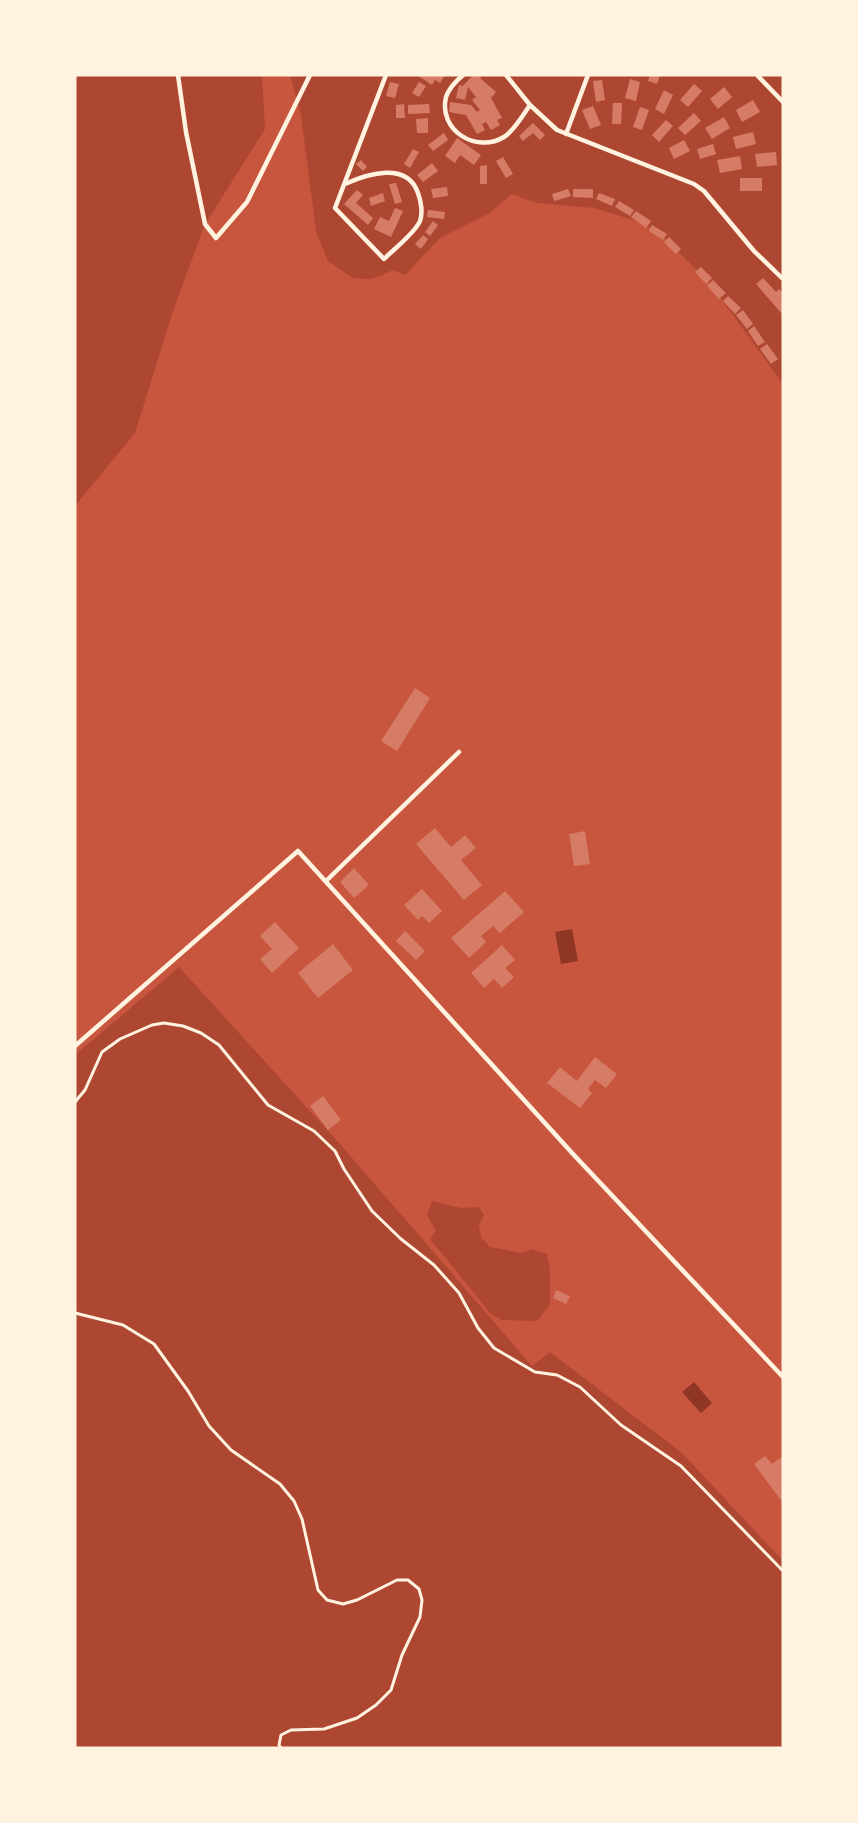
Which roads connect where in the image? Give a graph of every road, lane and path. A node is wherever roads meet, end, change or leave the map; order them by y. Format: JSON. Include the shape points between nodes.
{"nodes":[{"id":1,"x":178,"y":75,"type":"edge"},
{"id":2,"x":310,"y":75,"type":"edge"},
{"id":3,"x":386,"y":75,"type":"edge"},
{"id":4,"x":463,"y":75,"type":"edge"},
{"id":5,"x":506,"y":75,"type":"edge"},
{"id":6,"x":588,"y":75,"type":"edge"},
{"id":7,"x":757,"y":75,"type":"edge"},
{"id":8,"x":783,"y":102,"type":"edge"},
{"id":9,"x":530,"y":105,"type":"junction"},
{"id":10,"x":566,"y":134,"type":"junction"},
{"id":11,"x":345,"y":184,"type":"junction"},
{"id":12,"x":783,"y":279,"type":"edge"},
{"id":13,"x":459,"y":752,"type":"dead end"},
{"id":14,"x":327,"y":881,"type":"junction"},
{"id":15,"x":75,"y":1046,"type":"edge"},
{"id":16,"x":75,"y":1102,"type":"edge"},
{"id":17,"x":75,"y":1313,"type":"edge"},
{"id":18,"x":783,"y":1377,"type":"edge"},
{"id":19,"x":783,"y":1571,"type":"edge"},
{"id":20,"x":281,"y":1748,"type":"edge"}],
"edges":[{"from":1,"to":2,"type":"lane","via":[[205,224],[216,238],[247,202]]},
{"from":3,"to":11,"type":"lane"},
{"from":4,"to":9,"type":"lane","via":[[449,90],[446,104],[450,124],[466,139],[484,143],[502,139]]},
{"from":5,"to":9,"type":"lane"},
{"from":6,"to":10,"type":"lane"},
{"from":7,"to":8,"type":"lane"},
{"from":9,"to":10,"type":"lane"},
{"from":10,"to":12,"type":"lane","via":[[694,184]]},
{"from":11,"to":11,"type":"lane","via":[[335,208],[384,259],[420,222],[416,187],[404,176],[380,172]]},
{"from":13,"to":14,"type":"lane"},
{"from":14,"to":15,"type":"lane","via":[[298,850]]},
{"from":14,"to":18,"type":"lane","via":[[573,1154]]},
{"from":16,"to":19,"type":"path","via":[[85,1090],[102,1052],[120,1039],[164,1023],[201,1033],[219,1045],[268,1104],[314,1131],[334,1151],[372,1211],[434,1265],[459,1293],[494,1348],[535,1372],[557,1375],[580,1386],[621,1425],[681,1466]]},
{"from":17,"to":20,"type":"path","via":[[123,1325],[154,1344],[209,1426],[231,1450],[280,1484],[302,1519],[318,1590],[327,1600],[343,1604],[357,1600],[396,1580],[408,1580],[419,1589],[420,1617],[391,1690],[357,1718],[324,1729],[291,1730],[281,1735]]}]}
